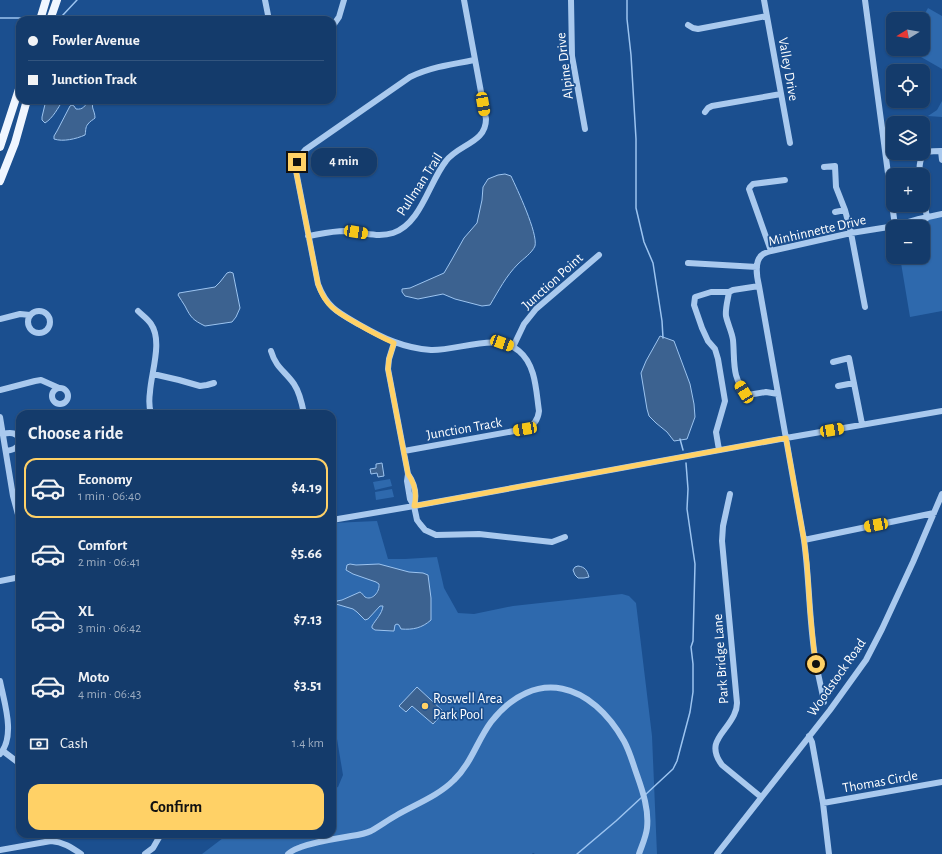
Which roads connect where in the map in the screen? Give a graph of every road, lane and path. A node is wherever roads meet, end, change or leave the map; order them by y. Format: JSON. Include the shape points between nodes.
{"nodes":[{"id":1,"x":46,"y":0,"type":"edge"},
{"id":2,"x":57,"y":0,"type":"edge"},
{"id":3,"x":265,"y":0,"type":"edge"},
{"id":4,"x":344,"y":0,"type":"edge"},
{"id":5,"x":464,"y":0,"type":"edge"},
{"id":6,"x":571,"y":0,"type":"edge"},
{"id":7,"x":764,"y":0,"type":"edge"},
{"id":8,"x":865,"y":0,"type":"edge"},
{"id":9,"x":41,"y":16,"type":"edge"},
{"id":10,"x":51,"y":16,"type":"edge"},
{"id":11,"x":267,"y":16,"type":"edge"},
{"id":12,"x":767,"y":16,"type":"junction"},
{"id":13,"x":336,"y":21,"type":"edge"},
{"id":14,"x":688,"y":25,"type":"dead end"},
{"id":15,"x":475,"y":60,"type":"junction"},
{"id":16,"x":781,"y":94,"type":"junction"},
{"id":17,"x":16,"y":98,"type":"edge"},
{"id":18,"x":26,"y":104,"type":"edge"},
{"id":19,"x":705,"y":112,"type":"dead end"},
{"id":20,"x":585,"y":130,"type":"dead end"},
{"id":21,"x":790,"y":143,"type":"dead end"},
{"id":22,"x":0,"y":147,"type":"edge"},
{"id":23,"x":942,"y":160,"type":"edge"},
{"id":24,"x":824,"y":167,"type":"dead end"},
{"id":25,"x":920,"y":168,"type":"edge"},
{"id":26,"x":785,"y":180,"type":"dead end"},
{"id":27,"x":0,"y":181,"type":"edge"},
{"id":28,"x":845,"y":210,"type":"junction"},
{"id":29,"x":835,"y":212,"type":"dead end"},
{"id":30,"x":926,"y":212,"type":"edge"},
{"id":31,"x":942,"y":214,"type":"edge"},
{"id":32,"x":927,"y":218,"type":"junction"},
{"id":33,"x":894,"y":220,"type":"edge"},
{"id":34,"x":919,"y":220,"type":"edge"},
{"id":35,"x":886,"y":227,"type":"edge"},
{"id":36,"x":851,"y":233,"type":"junction"},
{"id":37,"x":308,"y":236,"type":"junction"},
{"id":38,"x":771,"y":251,"type":"junction"},
{"id":39,"x":599,"y":255,"type":"dead end"},
{"id":40,"x":688,"y":263,"type":"dead end"},
{"id":41,"x":757,"y":267,"type":"junction"},
{"id":42,"x":759,"y":286,"type":"junction"},
{"id":43,"x":729,"y":292,"type":"junction"},
{"id":44,"x":865,"y":307,"type":"dead end"},
{"id":45,"x":138,"y":311,"type":"dead end"},
{"id":46,"x":30,"y":315,"type":"dead end"},
{"id":47,"x":0,"y":319,"type":"edge"},
{"id":48,"x":394,"y":343,"type":"junction"},
{"id":49,"x":513,"y":347,"type":"junction"},
{"id":50,"x":271,"y":351,"type":"dead end"},
{"id":51,"x":833,"y":362,"type":"dead end"},
{"id":52,"x":153,"y":374,"type":"junction"},
{"id":53,"x":214,"y":383,"type":"dead end"},
{"id":54,"x":854,"y":384,"type":"junction"},
{"id":55,"x":838,"y":386,"type":"dead end"},
{"id":56,"x":59,"y":388,"type":"dead end"},
{"id":57,"x":0,"y":390,"type":"edge"},
{"id":58,"x":778,"y":394,"type":"junction"},
{"id":59,"x":150,"y":410,"type":"edge"},
{"id":60,"x":303,"y":410,"type":"edge"},
{"id":61,"x":942,"y":410,"type":"edge"},
{"id":62,"x":0,"y":418,"type":"edge"},
{"id":63,"x":862,"y":424,"type":"junction"},
{"id":64,"x":3,"y":434,"type":"junction"},
{"id":65,"x":16,"y":434,"type":"edge"},
{"id":66,"x":786,"y":438,"type":"junction"},
{"id":67,"x":16,"y":448,"type":"edge"},
{"id":68,"x":719,"y":450,"type":"junction"},
{"id":69,"x":6,"y":451,"type":"junction"},
{"id":70,"x":404,"y":451,"type":"junction"},
{"id":71,"x":730,"y":494,"type":"dead end"},
{"id":72,"x":942,"y":494,"type":"edge"},
{"id":73,"x":13,"y":496,"type":"junction"},
{"id":74,"x":16,"y":496,"type":"edge"},
{"id":75,"x":414,"y":506,"type":"junction"},
{"id":76,"x":16,"y":507,"type":"edge"},
{"id":77,"x":934,"y":513,"type":"junction"},
{"id":78,"x":336,"y":519,"type":"edge"},
{"id":79,"x":565,"y":537,"type":"dead end"},
{"id":80,"x":804,"y":540,"type":"junction"},
{"id":81,"x":16,"y":579,"type":"edge"},
{"id":82,"x":0,"y":581,"type":"edge"},
{"id":83,"x":0,"y":681,"type":"edge"},
{"id":84,"x":824,"y":702,"type":"dead end"},
{"id":85,"x":809,"y":736,"type":"junction"},
{"id":86,"x":1,"y":753,"type":"edge"},
{"id":87,"x":16,"y":762,"type":"edge"},
{"id":88,"x":942,"y":782,"type":"edge"},
{"id":89,"x":761,"y":797,"type":"junction"},
{"id":90,"x":823,"y":803,"type":"junction"},
{"id":91,"x":158,"y":838,"type":"edge"},
{"id":92,"x":0,"y":850,"type":"edge"},
{"id":93,"x":81,"y":854,"type":"edge"},
{"id":94,"x":146,"y":854,"type":"edge"},
{"id":95,"x":288,"y":854,"type":"edge"},
{"id":96,"x":639,"y":854,"type":"edge"},
{"id":97,"x":717,"y":854,"type":"edge"},
{"id":98,"x":829,"y":854,"type":"edge"}],
"edges":[{"from":1,"to":9,"type":"main road"},
{"from":2,"to":10,"type":"main road"},
{"from":3,"to":11,"type":"street"},
{"from":4,"to":13,"type":"street"},
{"from":5,"to":15,"type":"street","name":"Pullman Trail"},
{"from":6,"to":20,"type":"street","name":"Alpine Drive","via":[[572,56]]},
{"from":7,"to":12,"type":"street","name":"Valley Drive"},
{"from":8,"to":33,"type":"street"},
{"from":12,"to":14,"type":"street","via":[[698,29]]},
{"from":12,"to":16,"type":"street","name":"Valley Drive"},
{"from":15,"to":37,"type":"street","name":"Junction Track","via":[[433,68],[410,77],[302,153],[296,171]]},
{"from":15,"to":37,"type":"street","name":"Pullman Trail","via":[[486,119],[484,129],[478,138],[454,152],[447,160],[410,222],[399,231],[385,235],[342,231]]},
{"from":16,"to":19,"type":"street","via":[[712,106]]},
{"from":16,"to":21,"type":"street","name":"Valley Drive"},
{"from":17,"to":22,"type":"main road"},
{"from":18,"to":27,"type":"main road","via":[[15,143]]},
{"from":23,"to":25,"type":"street","via":[[941,151],[926,153],[922,156]]},
{"from":24,"to":28,"type":"street","via":[[835,166],[836,187]]},
{"from":26,"to":38,"type":"street","via":[[753,184],[749,189]]},
{"from":28,"to":29,"type":"street"},
{"from":28,"to":36,"type":"street"},
{"from":30,"to":32,"type":"street"},
{"from":31,"to":32,"type":"street","name":"Minhinnette Drive"},
{"from":32,"to":34,"type":"street","name":"Minhinnette Drive"},
{"from":35,"to":36,"type":"street","name":"Minhinnette Drive"},
{"from":36,"to":38,"type":"street","name":"Minhinnette Drive"},
{"from":36,"to":44,"type":"street"},
{"from":37,"to":48,"type":"street","name":"Junction Track","via":[[318,284],[327,302],[340,314]]},
{"from":38,"to":41,"type":"street","name":"Minhinnette Drive","via":[[762,255]]},
{"from":39,"to":49,"type":"street","name":"Junction Point","via":[[536,309],[524,324]]},
{"from":40,"to":41,"type":"street"},
{"from":41,"to":42,"type":"street"},
{"from":42,"to":43,"type":"street"},
{"from":42,"to":58,"type":"street"},
{"from":43,"to":58,"type":"street","via":[[726,315],[733,341],[736,376],[748,395],[766,392]]},
{"from":43,"to":68,"type":"street","via":[[711,292],[695,297],[694,305],[718,359],[725,401],[716,432]]},
{"from":45,"to":52,"type":"street","via":[[154,329],[156,355]]},
{"from":46,"to":47,"type":"street","via":[[20,314]]},
{"from":48,"to":49,"type":"street","name":"Junction Track","via":[[432,350],[493,342]]},
{"from":48,"to":70,"type":"street","via":[[388,369]]},
{"from":49,"to":70,"type":"street","name":"Junction Track","via":[[525,357],[532,370],[539,416],[531,427]]},
{"from":50,"to":60,"type":"street","via":[[276,364],[297,390]]},
{"from":51,"to":54,"type":"street","via":[[849,358]]},
{"from":52,"to":53,"type":"street","via":[[200,386]]},
{"from":52,"to":59,"type":"street"},
{"from":54,"to":55,"type":"street"},
{"from":54,"to":63,"type":"street"},
{"from":56,"to":57,"type":"street","via":[[41,380]]},
{"from":58,"to":66,"type":"street"},
{"from":61,"to":63,"type":"street"},
{"from":62,"to":64,"type":"street"},
{"from":63,"to":66,"type":"street"},
{"from":64,"to":65,"type":"street"},
{"from":64,"to":69,"type":"street"},
{"from":66,"to":68,"type":"street"},
{"from":66,"to":80,"type":"street"},
{"from":67,"to":69,"type":"street"},
{"from":68,"to":75,"type":"street"},
{"from":69,"to":73,"type":"street"},
{"from":70,"to":75,"type":"street","via":[[416,498]]},
{"from":71,"to":89,"type":"street","name":"Park Bridge Lane","via":[[722,540],[737,703],[733,717],[717,739],[715,751],[722,765]]},
{"from":72,"to":77,"type":"street","name":"Woodstock Road"},
{"from":73,"to":74,"type":"street"},
{"from":73,"to":76,"type":"street"},
{"from":75,"to":78,"type":"street"},
{"from":75,"to":79,"type":"street","via":[[420,524],[425,530],[436,535],[479,534],[552,542]]},
{"from":77,"to":80,"type":"street"},
{"from":77,"to":85,"type":"street","name":"Woodstock Road","via":[[875,644],[856,675]]},
{"from":80,"to":84,"type":"street","via":[[814,651]]},
{"from":81,"to":82,"type":"street"},
{"from":83,"to":86,"type":"street","via":[[8,721],[7,738]]},
{"from":85,"to":89,"type":"street","name":"Woodstock Road"},
{"from":85,"to":90,"type":"street"},
{"from":86,"to":87,"type":"street"},
{"from":88,"to":90,"type":"street","name":"Thomas Circle"},
{"from":89,"to":97,"type":"street","name":"Woodstock Road"},
{"from":90,"to":98,"type":"street"},
{"from":91,"to":94,"type":"street"},
{"from":92,"to":93,"type":"street","via":[[51,841],[66,844]]},
{"from":95,"to":96,"type":"street","via":[[309,844],[371,832],[445,788],[462,771],[480,739],[508,705],[530,691],[561,688],[576,692],[602,711],[624,741],[645,799],[647,829]]}]}
